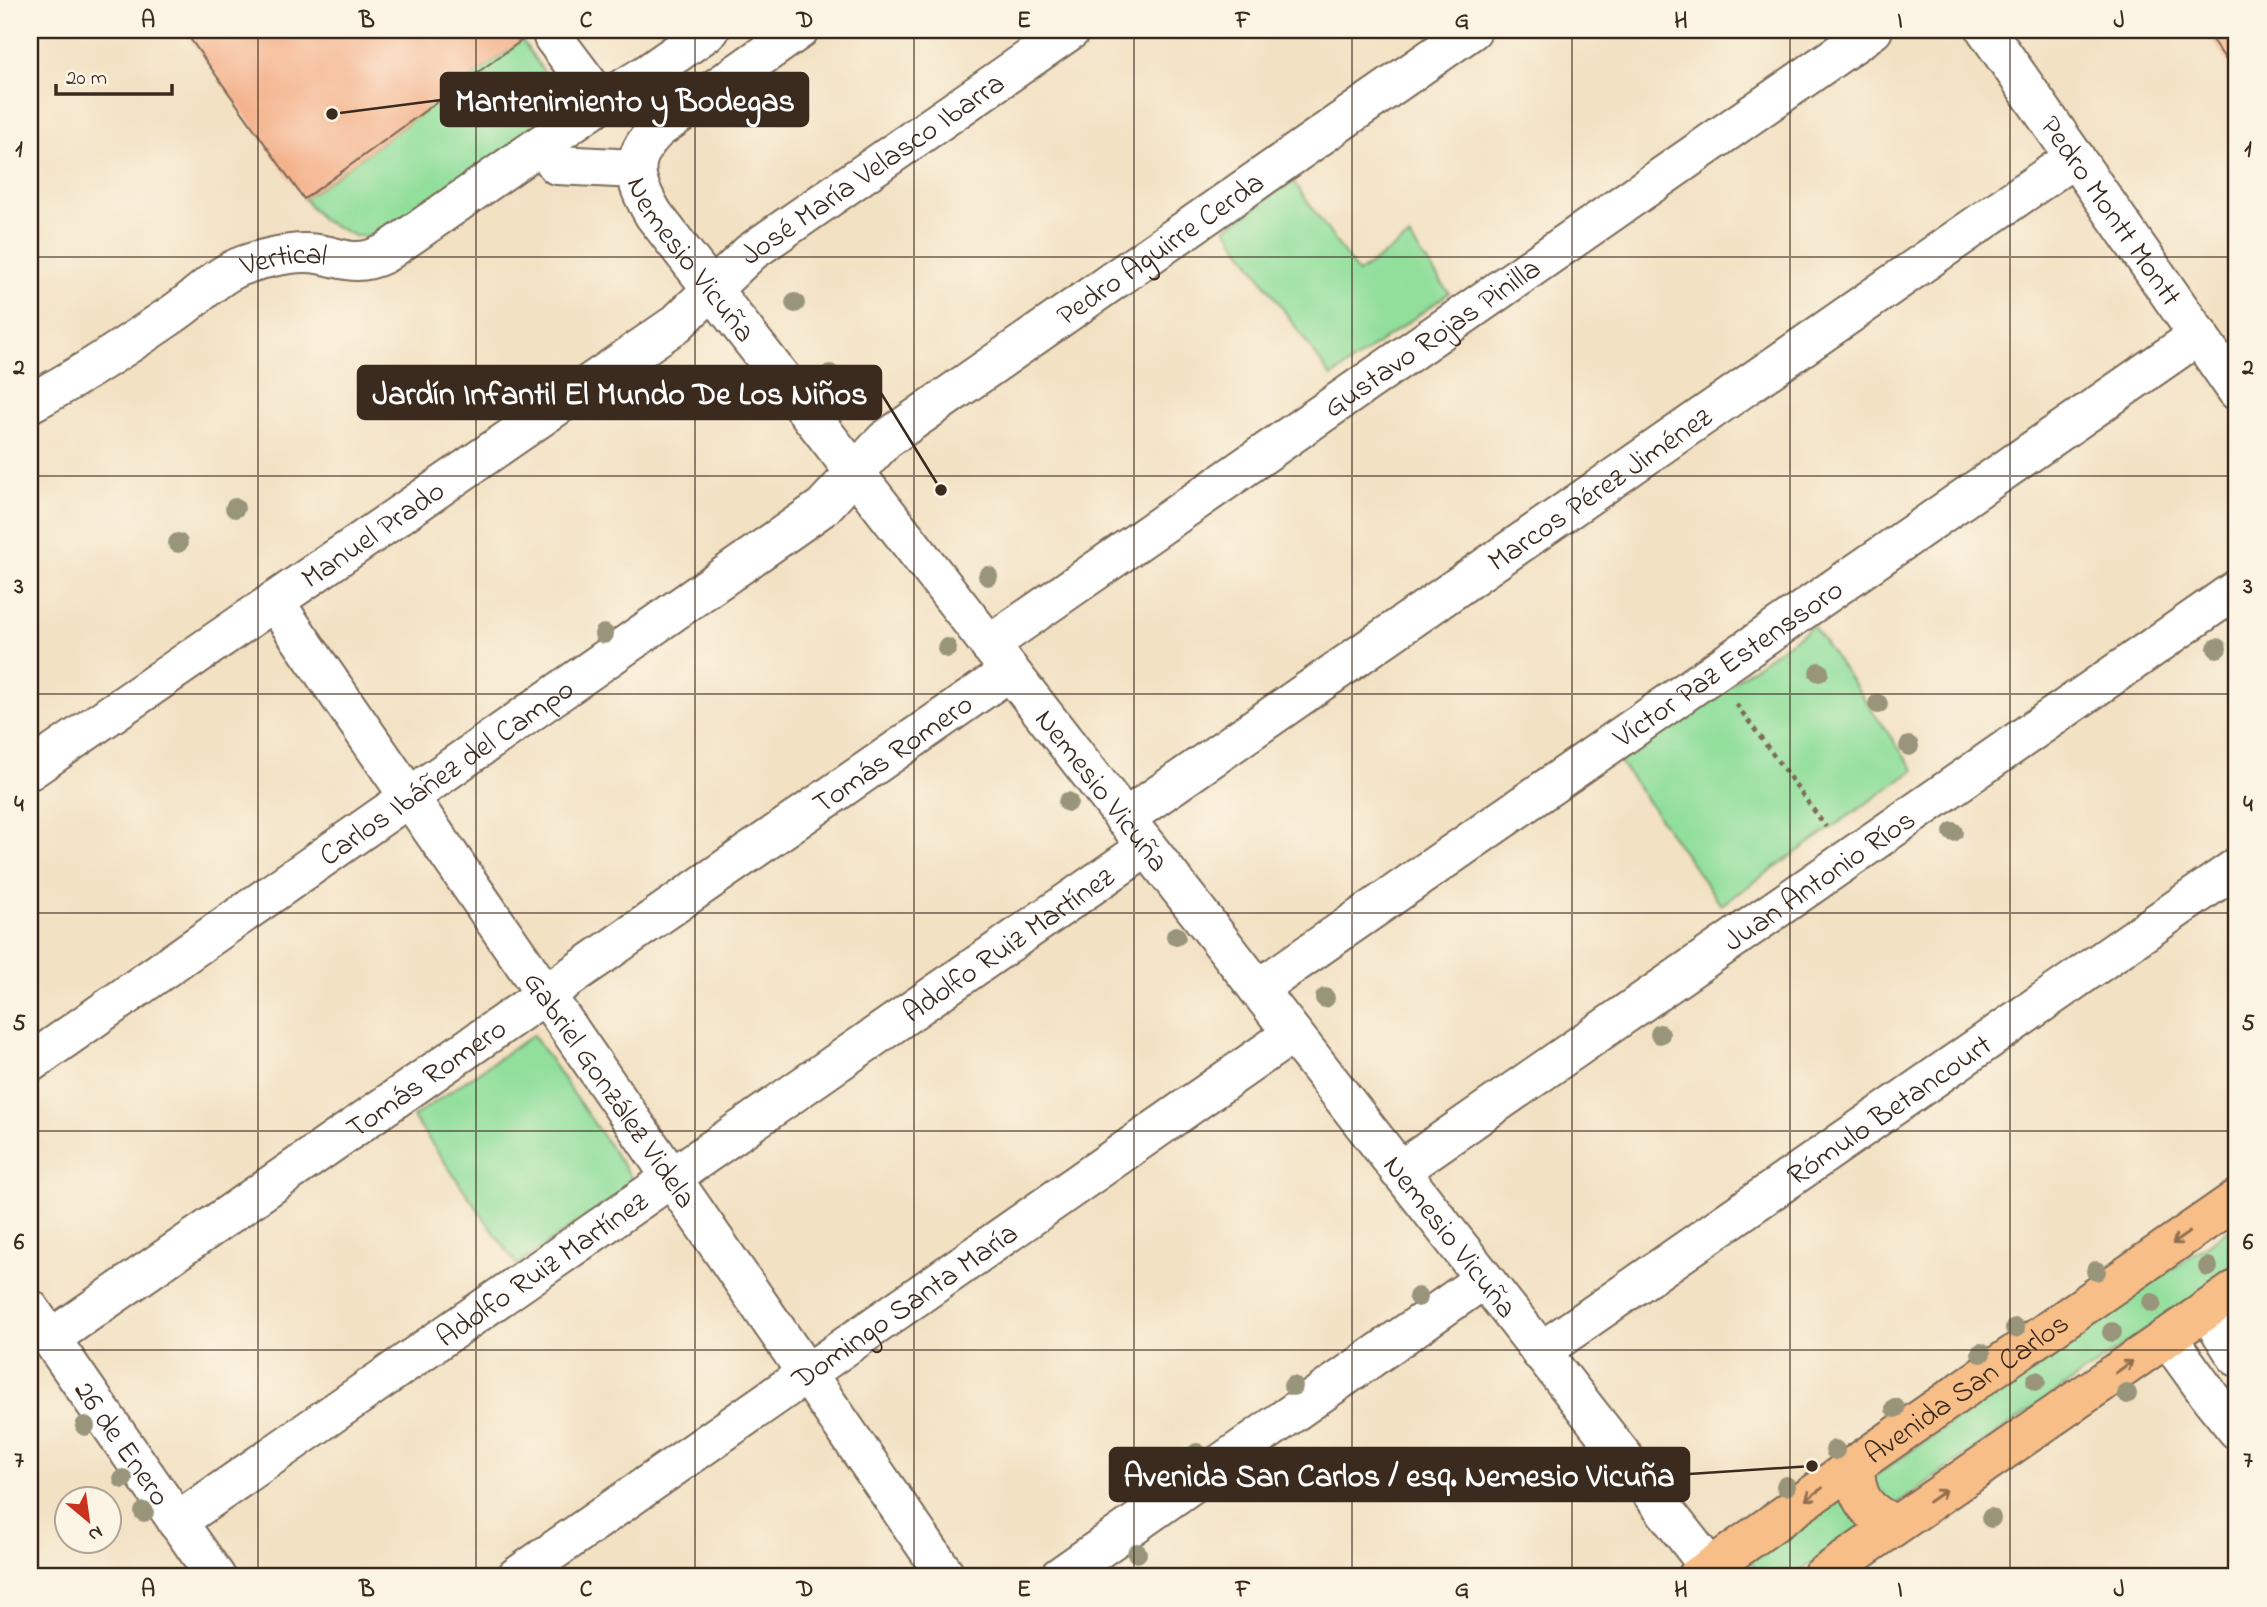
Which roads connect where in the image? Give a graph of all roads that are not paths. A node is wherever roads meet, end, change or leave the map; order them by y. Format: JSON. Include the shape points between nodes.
{"nodes":[{"id":1,"x":710,"y":30,"type":"edge"},
{"id":2,"x":799,"y":30,"type":"edge"},
{"id":3,"x":1071,"y":30,"type":"edge"},
{"id":4,"x":1472,"y":30,"type":"edge"},
{"id":5,"x":1873,"y":30,"type":"edge"},
{"id":6,"x":1986,"y":30,"type":"edge"},
{"id":7,"x":553,"y":37,"type":"dead end"},
{"id":8,"x":602,"y":102,"type":"junction"},
{"id":9,"x":542,"y":144,"type":"junction"},
{"id":10,"x":2075,"y":157,"type":"junction"},
{"id":11,"x":636,"y":169,"type":"junction"},
{"id":12,"x":712,"y":290,"type":"junction"},
{"id":13,"x":2199,"y":335,"type":"junction"},
{"id":14,"x":2237,"y":391,"type":"edge"},
{"id":15,"x":30,"y":403,"type":"edge"},
{"id":16,"x":855,"y":473,"type":"junction"},
{"id":17,"x":2237,"y":589,"type":"edge"},
{"id":18,"x":274,"y":601,"type":"junction"},
{"id":19,"x":999,"y":658,"type":"junction"},
{"id":20,"x":30,"y":770,"type":"edge"},
{"id":21,"x":409,"y":797,"type":"junction"},
{"id":22,"x":1136,"y":833,"type":"junction"},
{"id":23,"x":2237,"y":867,"type":"edge"},
{"id":24,"x":1258,"y":989,"type":"junction"},
{"id":25,"x":545,"y":994,"type":"junction"},
{"id":26,"x":1292,"y":1034,"type":"junction"},
{"id":27,"x":30,"y":1063,"type":"edge"},
{"id":28,"x":1399,"y":1171,"type":"junction"},
{"id":29,"x":671,"y":1178,"type":"junction"},
{"id":30,"x":2237,"y":1199,"type":"edge"},
{"id":31,"x":1484,"y":1279,"type":"junction"},
{"id":32,"x":2222,"y":1299,"type":"edge"},
{"id":33,"x":40,"y":1324,"type":"edge"},
{"id":34,"x":2168,"y":1337,"type":"junction"},
{"id":35,"x":1540,"y":1352,"type":"junction"},
{"id":36,"x":2237,"y":1357,"type":"edge"},
{"id":37,"x":807,"y":1374,"type":"junction"},
{"id":38,"x":2237,"y":1430,"type":"edge"},
{"id":39,"x":1855,"y":1465,"type":"junction"},
{"id":40,"x":177,"y":1522,"type":"junction"},
{"id":41,"x":1895,"y":1524,"type":"junction"},
{"id":42,"x":1708,"y":1574,"type":"edge"},
{"id":43,"x":523,"y":1575,"type":"edge"},
{"id":44,"x":216,"y":1577,"type":"edge"},
{"id":45,"x":947,"y":1577,"type":"edge"},
{"id":46,"x":1059,"y":1577,"type":"edge"},
{"id":47,"x":1821,"y":1577,"type":"edge"}],
"edges":[{"from":1,"to":8,"type":"street","name":"Vertical"},
{"from":2,"to":11,"type":"street","name":"Nemesio Vicuña","via":[[658,129],[646,141]]},
{"from":3,"to":12,"type":"street","name":"José María Velasco Ibarra","via":[[751,252]]},
{"from":4,"to":16,"type":"street","name":"Pedro Aguirre Cerda","via":[[885,440]]},
{"from":5,"to":19,"type":"street","name":"Gustavo Rojas Pinilla"},
{"from":6,"to":10,"type":"street","name":"Pedro Montt Montt"},
{"from":7,"to":8,"type":"street"},
{"from":8,"to":9,"type":"street","name":"Vertical"},
{"from":9,"to":11,"type":"street","via":[[557,166]]},
{"from":9,"to":15,"type":"street","name":"Vertical","via":[[368,262],[307,253],[240,266],[173,315]]},
{"from":10,"to":13,"type":"street","name":"Pedro Montt Montt"},
{"from":10,"to":22,"type":"street","name":"Marcos Pérez Jiménez"},
{"from":11,"to":12,"type":"street","name":"Nemesio Vicuña","via":[[638,184],[654,215]]},
{"from":12,"to":16,"type":"street","name":"Nemesio Vicuña"},
{"from":12,"to":18,"type":"street","name":"Manuel Prado","via":[[676,324]]},
{"from":13,"to":14,"type":"street","name":"Pedro Montt Montt"},
{"from":13,"to":24,"type":"street","name":"Víctor Paz Estenssoro"},
{"from":16,"to":19,"type":"street","name":"Nemesio Vicuña"},
{"from":16,"to":21,"type":"street","name":"Carlos Ibáñez del Campo","via":[[823,507]]},
{"from":17,"to":28,"type":"street","name":"Juan Antonio Ríos"},
{"from":18,"to":20,"type":"street","name":"Manuel Prado"},
{"from":18,"to":21,"type":"street","name":"Gabriel González Videla"},
{"from":19,"to":22,"type":"street","name":"Nemesio Vicuña"},
{"from":19,"to":25,"type":"street","name":"Tomás Romero"},
{"from":21,"to":25,"type":"street","name":"Gabriel González Videla"},
{"from":21,"to":27,"type":"street","name":"Carlos Ibáñez del Campo"},
{"from":22,"to":24,"type":"street","name":"Nemesio Vicuña"},
{"from":22,"to":29,"type":"street","name":"Adolfo Ruiz Martínez"},
{"from":23,"to":35,"type":"street","name":"Rómulo Betancourt"},
{"from":24,"to":26,"type":"street","name":"Nemesio Vicuña"},
{"from":25,"to":29,"type":"street","name":"Gabriel González Videla"},
{"from":25,"to":33,"type":"street","name":"Tomás Romero"},
{"from":26,"to":28,"type":"street","name":"Nemesio Vicuña"},
{"from":26,"to":37,"type":"street","name":"Domingo Santa María"},
{"from":28,"to":31,"type":"street","name":"Nemesio Vicuña"},
{"from":29,"to":37,"type":"street","name":"Gabriel González Videla"},
{"from":29,"to":40,"type":"street","name":"Adolfo Ruiz Martínez"},
{"from":30,"to":39,"type":"main road","name":"Avenida San Carlos","one_way":true},
{"from":31,"to":35,"type":"street","name":"Nemesio Vicuña"},
{"from":31,"to":46,"type":"street"},
{"from":32,"to":34,"type":"main road"},
{"from":32,"to":36,"type":"street"},
{"from":33,"to":40,"type":"street","name":"26 de Enero"},
{"from":34,"to":38,"type":"street"},
{"from":41,"to":34,"type":"main road","one_way":true},
{"from":35,"to":42,"type":"street","name":"Nemesio Vicuña"},
{"from":37,"to":43,"type":"street","name":"Domingo Santa María"},
{"from":37,"to":45,"type":"street","name":"Gabriel González Videla"},
{"from":39,"to":41,"type":"main road","via":[[1855,1480],[1868,1508]]},
{"from":39,"to":42,"type":"main road","name":"Avenida San Carlos","one_way":true},
{"from":40,"to":44,"type":"street","name":"26 de Enero"},
{"from":41,"to":47,"type":"main road"}]}
